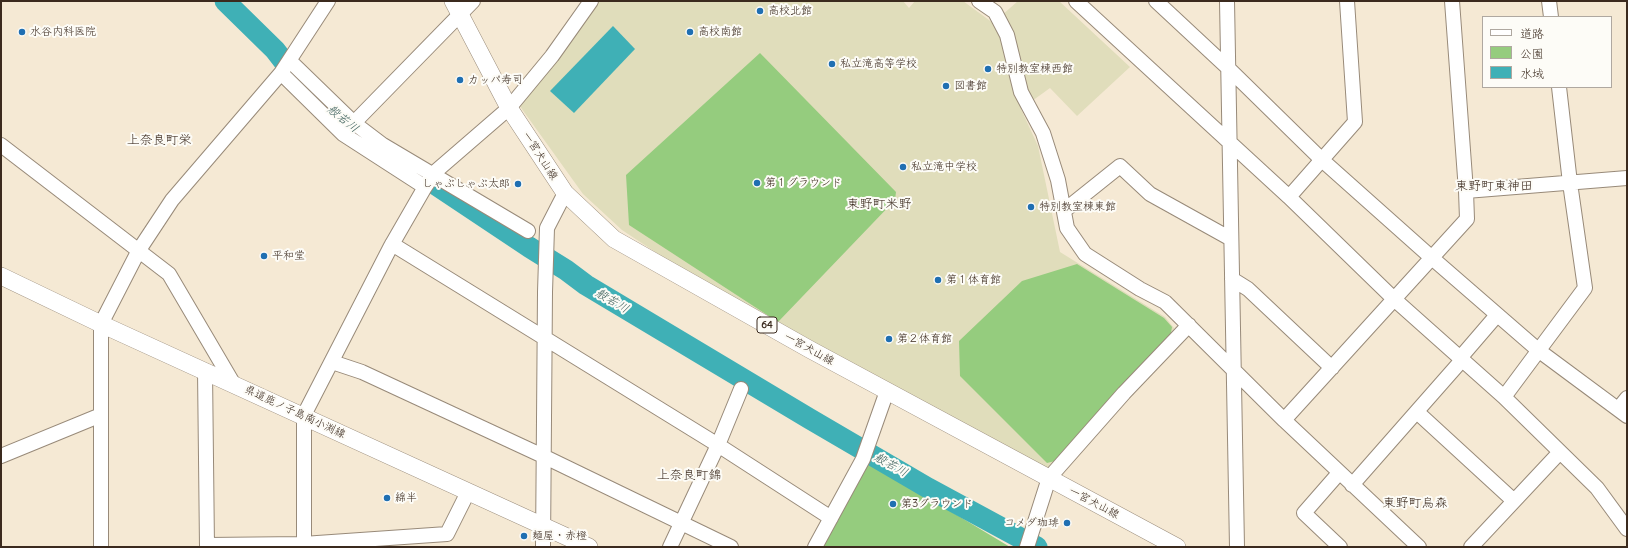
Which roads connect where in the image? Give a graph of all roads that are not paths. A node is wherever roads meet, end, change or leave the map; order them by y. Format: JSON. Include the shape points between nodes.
{"nodes":[{"id":1,"x":328,"y":1,"type":"edge"},
{"id":2,"x":473,"y":1,"type":"edge"},
{"id":3,"x":591,"y":1,"type":"edge"},
{"id":4,"x":979,"y":1,"type":"edge"},
{"id":5,"x":1076,"y":1,"type":"edge"},
{"id":6,"x":1156,"y":1,"type":"edge"},
{"id":7,"x":1227,"y":1,"type":"edge"},
{"id":8,"x":1347,"y":1,"type":"edge"},
{"id":9,"x":1452,"y":1,"type":"edge"},
{"id":10,"x":1549,"y":1,"type":"edge"},
{"id":11,"x":457,"y":8,"type":"edge"},
{"id":12,"x":1551,"y":16,"type":"edge"},
{"id":13,"x":290,"y":60,"type":"junction"},
{"id":14,"x":1228,"y":68,"type":"junction"},
{"id":15,"x":281,"y":73,"type":"junction"},
{"id":16,"x":1559,"y":88,"type":"edge"},
{"id":17,"x":508,"y":108,"type":"junction"},
{"id":18,"x":354,"y":123,"type":"junction"},
{"id":19,"x":343,"y":134,"type":"junction"},
{"id":20,"x":1229,"y":142,"type":"junction"},
{"id":21,"x":1,"y":145,"type":"edge"},
{"id":22,"x":1322,"y":160,"type":"junction"},
{"id":23,"x":433,"y":175,"type":"junction"},
{"id":24,"x":1627,"y":178,"type":"edge"},
{"id":25,"x":1570,"y":183,"type":"junction"},
{"id":26,"x":425,"y":187,"type":"junction"},
{"id":27,"x":1466,"y":191,"type":"junction"},
{"id":28,"x":565,"y":193,"type":"junction"},
{"id":29,"x":1289,"y":196,"type":"junction"},
{"id":30,"x":1065,"y":210,"type":"junction"},
{"id":31,"x":528,"y":230,"type":"dead end"},
{"id":32,"x":1231,"y":239,"type":"junction"},
{"id":33,"x":392,"y":244,"type":"junction"},
{"id":34,"x":139,"y":250,"type":"junction"},
{"id":35,"x":1432,"y":258,"type":"junction"},
{"id":36,"x":1,"y":276,"type":"edge"},
{"id":37,"x":1232,"y":279,"type":"junction"},
{"id":38,"x":1394,"y":299,"type":"junction"},
{"id":39,"x":1497,"y":315,"type":"junction"},
{"id":40,"x":101,"y":324,"type":"junction"},
{"id":41,"x":1189,"y":325,"type":"junction"},
{"id":42,"x":544,"y":339,"type":"junction"},
{"id":43,"x":1538,"y":350,"type":"junction"},
{"id":44,"x":1461,"y":359,"type":"junction"},
{"id":45,"x":332,"y":362,"type":"junction"},
{"id":46,"x":1332,"y":368,"type":"junction"},
{"id":47,"x":206,"y":371,"type":"junction"},
{"id":48,"x":1234,"y":372,"type":"junction"},
{"id":49,"x":233,"y":383,"type":"junction"},
{"id":50,"x":741,"y":389,"type":"dead end"},
{"id":51,"x":887,"y":391,"type":"junction"},
{"id":52,"x":1504,"y":397,"type":"junction"},
{"id":53,"x":1624,"y":407,"type":"edge"},
{"id":54,"x":1417,"y":412,"type":"junction"},
{"id":55,"x":101,"y":415,"type":"junction"},
{"id":56,"x":304,"y":415,"type":"junction"},
{"id":57,"x":1284,"y":420,"type":"junction"},
{"id":58,"x":718,"y":445,"type":"junction"},
{"id":59,"x":1560,"y":452,"type":"junction"},
{"id":60,"x":1,"y":456,"type":"edge"},
{"id":61,"x":543,"y":456,"type":"junction"},
{"id":62,"x":1339,"y":473,"type":"junction"},
{"id":63,"x":1049,"y":478,"type":"junction"},
{"id":64,"x":1352,"y":485,"type":"junction"},
{"id":65,"x":468,"y":492,"type":"junction"},
{"id":66,"x":1514,"y":501,"type":"junction"},
{"id":67,"x":830,"y":518,"type":"junction"},
{"id":68,"x":681,"y":524,"type":"junction"},
{"id":69,"x":542,"y":526,"type":"junction"},
{"id":70,"x":1627,"y":529,"type":"edge"},
{"id":71,"x":1029,"y":541,"type":"edge"},
{"id":72,"x":99,"y":546,"type":"edge"},
{"id":73,"x":207,"y":546,"type":"edge"},
{"id":74,"x":303,"y":546,"type":"edge"},
{"id":75,"x":543,"y":547,"type":"edge"},
{"id":76,"x":589,"y":547,"type":"edge"},
{"id":77,"x":670,"y":547,"type":"edge"},
{"id":78,"x":730,"y":547,"type":"edge"},
{"id":79,"x":815,"y":547,"type":"edge"},
{"id":80,"x":1177,"y":547,"type":"edge"},
{"id":81,"x":1237,"y":547,"type":"edge"},
{"id":82,"x":1340,"y":547,"type":"edge"},
{"id":83,"x":1419,"y":547,"type":"edge"},
{"id":84,"x":1471,"y":547,"type":"edge"}],
"edges":[{"from":1,"to":13,"type":"street"},
{"from":2,"to":11,"type":"street"},
{"from":3,"to":17,"type":"street","via":[[552,56]]},
{"from":4,"to":30,"type":"street","via":[[995,12],[1007,35],[1021,92],[1043,133]]},
{"from":5,"to":20,"type":"street"},
{"from":6,"to":14,"type":"street"},
{"from":7,"to":14,"type":"street"},
{"from":8,"to":22,"type":"street","via":[[1354,122]]},
{"from":9,"to":27,"type":"street"},
{"from":10,"to":12,"type":"street"},
{"from":11,"to":17,"type":"main road","name":"一宮犬山線","number":"64"},
{"from":11,"to":18,"type":"street"},
{"from":13,"to":15,"type":"street"},
{"from":13,"to":18,"type":"street"},
{"from":14,"to":20,"type":"street"},
{"from":14,"to":22,"type":"street"},
{"from":15,"to":19,"type":"street"},
{"from":15,"to":34,"type":"street","via":[[182,188]]},
{"from":16,"to":25,"type":"street"},
{"from":17,"to":23,"type":"street"},
{"from":17,"to":28,"type":"main road","name":"一宮犬山線","number":"64"},
{"from":18,"to":19,"type":"street"},
{"from":18,"to":23,"type":"street","via":[[383,145]]},
{"from":19,"to":26,"type":"street"},
{"from":20,"to":29,"type":"street"},
{"from":20,"to":32,"type":"street"},
{"from":21,"to":34,"type":"street"},
{"from":22,"to":29,"type":"street"},
{"from":22,"to":35,"type":"street"},
{"from":23,"to":26,"type":"street"},
{"from":23,"to":31,"type":"street"},
{"from":24,"to":25,"type":"street"},
{"from":25,"to":27,"type":"street"},
{"from":25,"to":43,"type":"street","via":[[1585,288]]},
{"from":26,"to":33,"type":"street"},
{"from":27,"to":35,"type":"street","via":[[1467,219]]},
{"from":28,"to":42,"type":"street","via":[[547,228]]},
{"from":28,"to":51,"type":"main road","name":"一宮犬山線","number":"64","via":[[614,239]]},
{"from":29,"to":38,"type":"street"},
{"from":30,"to":32,"type":"street","via":[[1120,166],[1150,194]]},
{"from":30,"to":41,"type":"street","via":[[1068,228],[1085,254],[1165,302]]},
{"from":32,"to":37,"type":"street"},
{"from":33,"to":42,"type":"street"},
{"from":33,"to":45,"type":"street"},
{"from":34,"to":40,"type":"street"},
{"from":34,"to":49,"type":"street","via":[[170,274]]},
{"from":35,"to":38,"type":"street"},
{"from":35,"to":39,"type":"street"},
{"from":36,"to":40,"type":"main road","name":"県道鹿ノ子島南小渕線"},
{"from":37,"to":46,"type":"street","via":[[1248,289]]},
{"from":37,"to":48,"type":"street"},
{"from":38,"to":44,"type":"street"},
{"from":38,"to":46,"type":"street"},
{"from":39,"to":43,"type":"street"},
{"from":39,"to":44,"type":"street"},
{"from":40,"to":47,"type":"main road","name":"県道鹿ノ子島南小渕線"},
{"from":40,"to":55,"type":"street"},
{"from":41,"to":48,"type":"street"},
{"from":41,"to":63,"type":"street","via":[[1124,393]]},
{"from":42,"to":58,"type":"street"},
{"from":42,"to":61,"type":"street"},
{"from":43,"to":52,"type":"street"},
{"from":43,"to":53,"type":"street"},
{"from":44,"to":52,"type":"street"},
{"from":44,"to":54,"type":"street"},
{"from":45,"to":56,"type":"street"},
{"from":45,"to":61,"type":"street","via":[[362,372]]},
{"from":46,"to":57,"type":"street"},
{"from":47,"to":49,"type":"main road","name":"県道鹿ノ子島南小渕線"},
{"from":47,"to":73,"type":"street"},
{"from":48,"to":57,"type":"street"},
{"from":48,"to":81,"type":"street"},
{"from":49,"to":56,"type":"main road","name":"県道鹿ノ子島南小渕線"},
{"from":50,"to":58,"type":"street"},
{"from":51,"to":63,"type":"main road","name":"一宮犬山線","number":"64"},
{"from":51,"to":67,"type":"street","via":[[866,453]]},
{"from":52,"to":59,"type":"street"},
{"from":54,"to":64,"type":"street"},
{"from":54,"to":66,"type":"street"},
{"from":55,"to":60,"type":"street"},
{"from":55,"to":72,"type":"street"},
{"from":56,"to":65,"type":"main road","name":"県道鹿ノ子島南小渕線"},
{"from":56,"to":74,"type":"street"},
{"from":57,"to":62,"type":"street"},
{"from":58,"to":67,"type":"street"},
{"from":58,"to":68,"type":"street"},
{"from":59,"to":66,"type":"street"},
{"from":59,"to":70,"type":"street","via":[[1597,488]]},
{"from":61,"to":68,"type":"street"},
{"from":61,"to":69,"type":"street"},
{"from":62,"to":64,"type":"street"},
{"from":62,"to":82,"type":"street","via":[[1304,513]]},
{"from":63,"to":71,"type":"street"},
{"from":63,"to":80,"type":"main road","name":"一宮犬山線","number":"64"},
{"from":64,"to":83,"type":"street"},
{"from":65,"to":69,"type":"main road","name":"県道鹿ノ子島南小渕線"},
{"from":65,"to":74,"type":"street","via":[[447,534]]},
{"from":66,"to":84,"type":"street"},
{"from":67,"to":79,"type":"street"},
{"from":68,"to":77,"type":"street"},
{"from":68,"to":78,"type":"street"},
{"from":69,"to":75,"type":"street"},
{"from":69,"to":76,"type":"main road","name":"県道鹿ノ子島南小渕線"},
{"from":73,"to":74,"type":"street"}]}
